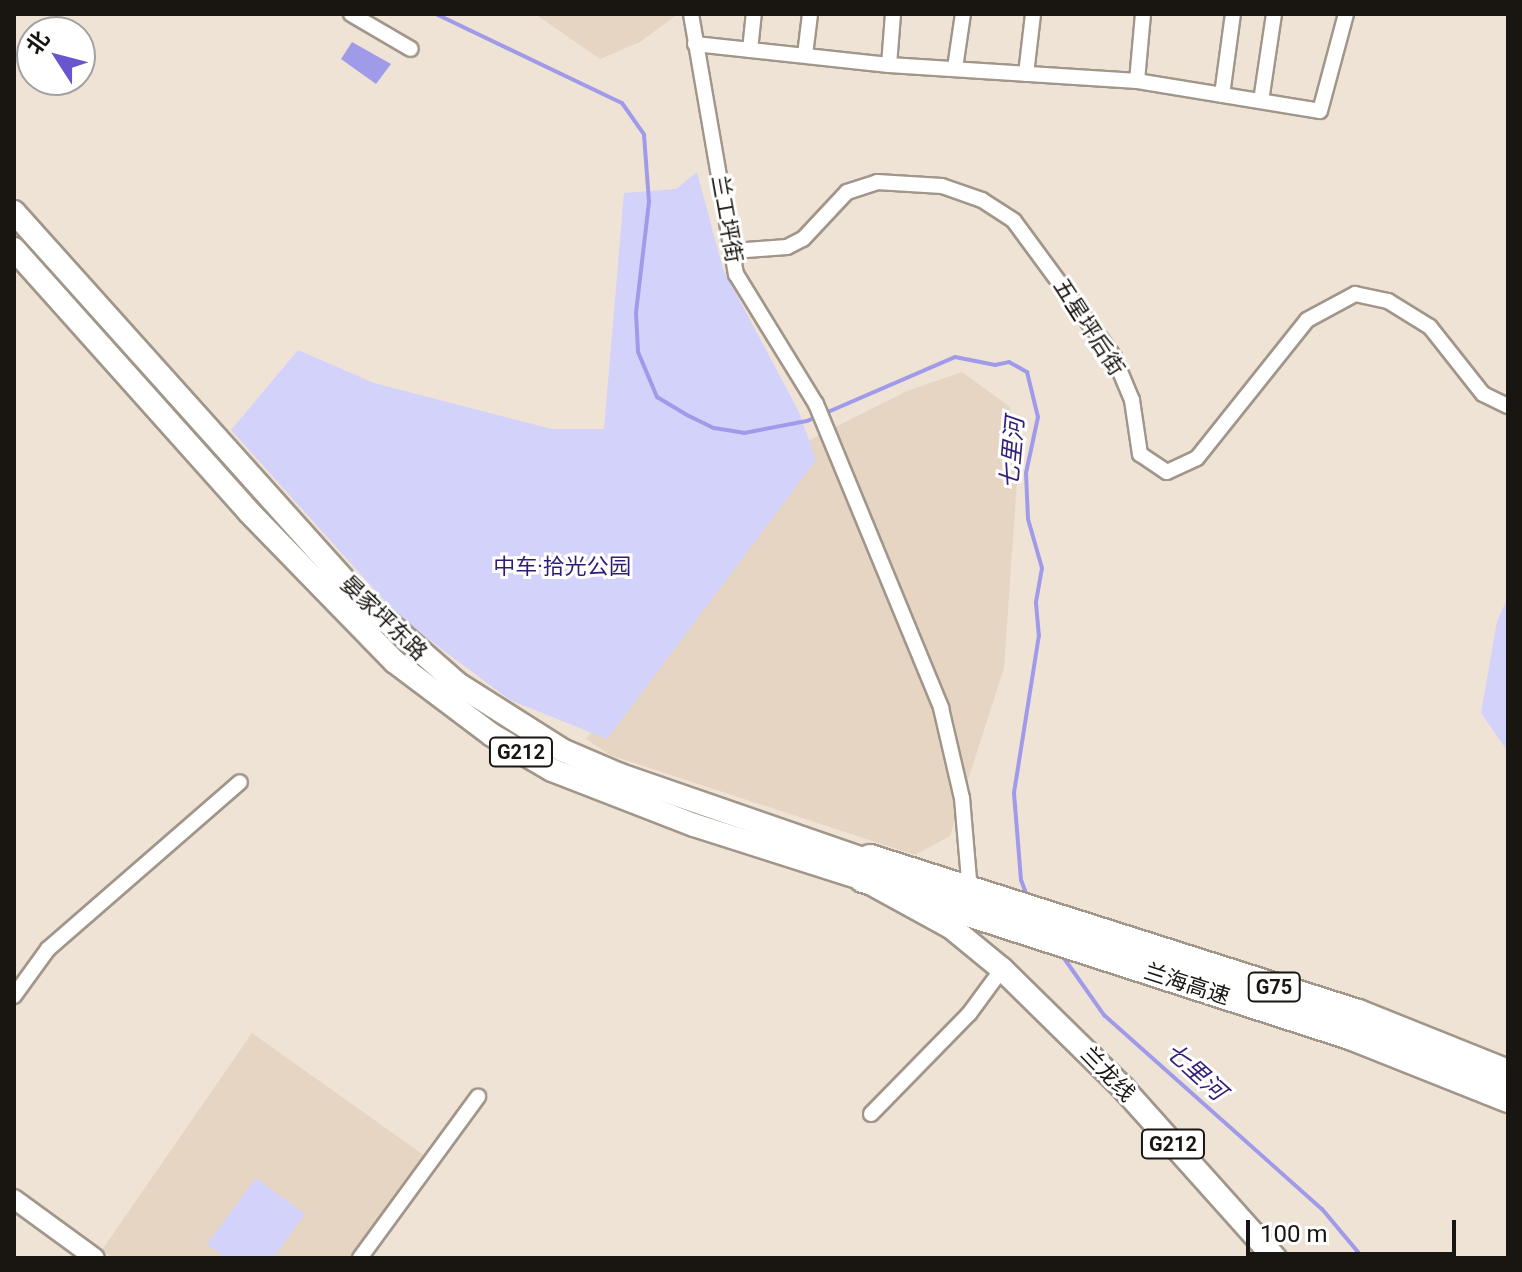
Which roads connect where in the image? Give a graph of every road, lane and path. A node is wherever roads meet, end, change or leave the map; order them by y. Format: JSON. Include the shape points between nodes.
{"nodes":[{"id":1,"x":351,"y":14,"type":"edge"},
{"id":2,"x":691,"y":14,"type":"edge"},
{"id":3,"x":754,"y":14,"type":"edge"},
{"id":4,"x":810,"y":14,"type":"edge"},
{"id":5,"x":893,"y":14,"type":"edge"},
{"id":6,"x":963,"y":14,"type":"edge"},
{"id":7,"x":1033,"y":14,"type":"edge"},
{"id":8,"x":1143,"y":14,"type":"edge"},
{"id":9,"x":1233,"y":14,"type":"edge"},
{"id":10,"x":1274,"y":14,"type":"edge"},
{"id":11,"x":1346,"y":14,"type":"edge"},
{"id":12,"x":695,"y":44,"type":"junction"},
{"id":13,"x":411,"y":49,"type":"dead end"},
{"id":14,"x":750,"y":50,"type":"junction"},
{"id":15,"x":805,"y":55,"type":"junction"},
{"id":16,"x":889,"y":65,"type":"junction"},
{"id":17,"x":955,"y":68,"type":"junction"},
{"id":18,"x":1026,"y":74,"type":"junction"},
{"id":19,"x":1137,"y":81,"type":"junction"},
{"id":20,"x":1222,"y":95,"type":"junction"},
{"id":21,"x":1261,"y":101,"type":"junction"},
{"id":22,"x":14,"y":212,"type":"edge"},
{"id":23,"x":14,"y":249,"type":"edge"},
{"id":24,"x":733,"y":251,"type":"junction"},
{"id":25,"x":1508,"y":406,"type":"edge"},
{"id":26,"x":557,"y":760,"type":"junction"},
{"id":27,"x":240,"y":782,"type":"dead end"},
{"id":28,"x":866,"y":869,"type":"junction"},
{"id":29,"x":974,"y":921,"type":"junction"},
{"id":30,"x":1002,"y":969,"type":"junction"},
{"id":31,"x":14,"y":996,"type":"edge"},
{"id":32,"x":1068,"y":1033,"type":"junction"},
{"id":33,"x":1508,"y":1073,"type":"edge"},
{"id":34,"x":478,"y":1097,"type":"dead end"},
{"id":35,"x":1508,"y":1099,"type":"edge"},
{"id":36,"x":871,"y":1114,"type":"dead end"},
{"id":37,"x":14,"y":1199,"type":"edge"},
{"id":38,"x":95,"y":1258,"type":"edge"},
{"id":39,"x":360,"y":1258,"type":"edge"},
{"id":40,"x":1275,"y":1258,"type":"edge"}],
"edges":[{"from":1,"to":13,"type":"street"},
{"from":2,"to":12,"type":"street","name":"兰工坪街"},
{"from":3,"to":14,"type":"street"},
{"from":4,"to":15,"type":"street"},
{"from":5,"to":16,"type":"street"},
{"from":6,"to":17,"type":"street"},
{"from":7,"to":18,"type":"street"},
{"from":8,"to":19,"type":"street"},
{"from":9,"to":20,"type":"street"},
{"from":10,"to":21,"type":"street"},
{"from":11,"to":21,"type":"street","via":[[1320,111]]},
{"from":12,"to":14,"type":"street"},
{"from":12,"to":24,"type":"street","name":"兰工坪街"},
{"from":14,"to":15,"type":"street"},
{"from":15,"to":16,"type":"street"},
{"from":16,"to":17,"type":"street"},
{"from":17,"to":18,"type":"street"},
{"from":18,"to":19,"type":"street"},
{"from":19,"to":20,"type":"street"},
{"from":20,"to":21,"type":"street"},
{"from":22,"to":26,"type":"highway","name":"晏家坪东路","number":"G212","via":[[362,600],[458,684]]},
{"from":23,"to":26,"type":"highway","name":"晏家坪东路","number":"G212","via":[[346,615],[445,702]]},
{"from":24,"to":25,"type":"street","name":"五星坪后街","via":[[787,247],[803,239],[847,192],[877,182],[942,186],[982,200],[1014,221],[1114,357],[1132,400],[1140,454],[1167,472],[1197,458],[1307,320],[1355,294],[1388,301],[1430,327],[1483,394]]},
{"from":24,"to":29,"type":"street","name":"兰工坪街","via":[[736,274],[816,404],[941,708],[962,798]]},
{"from":26,"to":28,"type":"highway","name":"晏家坪东路","number":"G212","via":[[666,815]]},
{"from":27,"to":31,"type":"street","via":[[48,949]]},
{"from":28,"to":29,"type":"highway","name":"兰海高速","number":"G75"},
{"from":28,"to":29,"type":"highway","name":"兰海高速","number":"G75"},
{"from":28,"to":29,"type":"highway","name":"兰龙线","number":"G212","via":[[952,928]]},
{"from":29,"to":30,"type":"highway","name":"兰龙线","number":"G212"},
{"from":29,"to":32,"type":"highway","name":"兰龙线","number":"G212"},
{"from":29,"to":33,"type":"highway","name":"兰海高速","number":"G75","via":[[1003,899],[1358,1013]]},
{"from":29,"to":35,"type":"highway","name":"兰海高速","number":"G75","via":[[1012,927],[1350,1036]]},
{"from":30,"to":32,"type":"highway","name":"兰龙线","number":"G212"},
{"from":30,"to":36,"type":"street","via":[[969,1014]]},
{"from":32,"to":40,"type":"highway","name":"兰龙线","number":"G212"},
{"from":34,"to":39,"type":"street"},
{"from":37,"to":38,"type":"street"}]}
